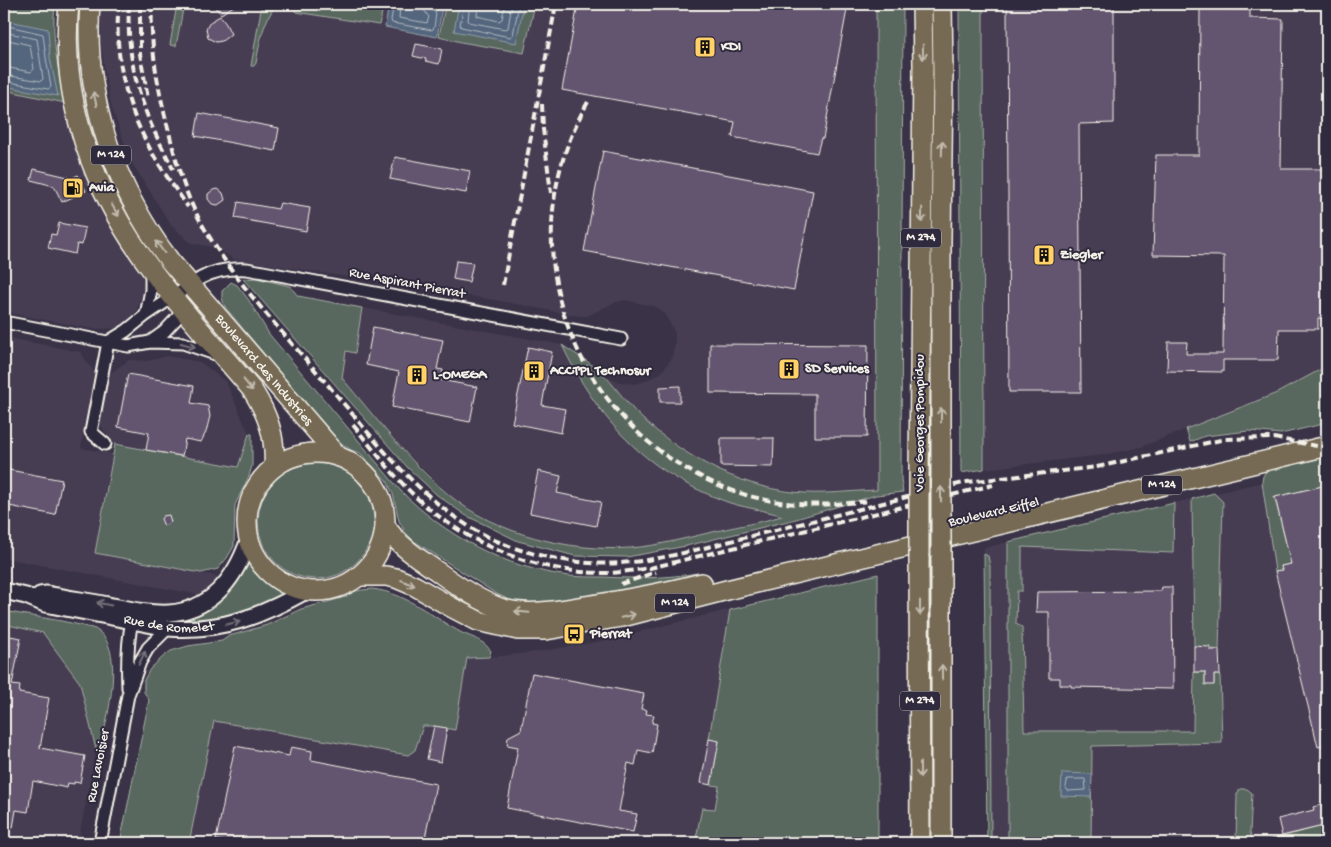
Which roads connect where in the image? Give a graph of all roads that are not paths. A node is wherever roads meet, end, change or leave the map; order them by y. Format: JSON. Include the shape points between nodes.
{"nodes":[{"id":1,"x":69,"y":4,"type":"edge"},
{"id":2,"x":90,"y":4,"type":"edge"},
{"id":3,"x":922,"y":4,"type":"edge"},
{"id":4,"x":942,"y":4,"type":"edge"},
{"id":5,"x":151,"y":269,"type":"junction"},
{"id":6,"x":190,"y":285,"type":"junction"},
{"id":7,"x":178,"y":303,"type":"junction"},
{"id":8,"x":146,"y":315,"type":"junction"},
{"id":9,"x":4,"y":322,"type":"edge"},
{"id":10,"x":622,"y":339,"type":"dead end"},
{"id":11,"x":108,"y":342,"type":"junction"},
{"id":12,"x":150,"y":342,"type":"junction"},
{"id":13,"x":225,"y":358,"type":"junction"},
{"id":14,"x":1327,"y":433,"type":"edge"},
{"id":15,"x":105,"y":444,"type":"dead end"},
{"id":16,"x":1327,"y":446,"type":"edge"},
{"id":17,"x":337,"y":455,"type":"junction"},
{"id":18,"x":274,"y":467,"type":"junction"},
{"id":19,"x":386,"y":527,"type":"junction"},
{"id":20,"x":249,"y":539,"type":"junction"},
{"id":21,"x":360,"y":576,"type":"junction"},
{"id":22,"x":4,"y":591,"type":"edge"},
{"id":23,"x":306,"y":591,"type":"junction"},
{"id":24,"x":26,"y":596,"type":"junction"},
{"id":25,"x":170,"y":613,"type":"junction"},
{"id":26,"x":132,"y":621,"type":"junction"},
{"id":27,"x":168,"y":628,"type":"junction"},
{"id":28,"x":128,"y":695,"type":"junction"},
{"id":29,"x":100,"y":843,"type":"edge"},
{"id":30,"x":920,"y":843,"type":"edge"},
{"id":31,"x":941,"y":843,"type":"edge"}],
"edges":[{"from":1,"to":5,"type":"main road","name":"Boulevard des Industries","number":"M 124","one_way":true,"via":[[71,90],[84,142],[112,206]]},
{"from":6,"to":2,"type":"main road","name":"Boulevard des Industries","number":"M 124","one_way":true,"via":[[146,226],[115,166],[94,96],[88,28]]},
{"from":3,"to":30,"type":"main road","name":"Voie Georges Pompidou","number":"M 274","one_way":true,"bridge":true},
{"from":31,"to":4,"type":"main road","name":"Voie Georges Pompidou","number":"M 274","one_way":true,"bridge":true},
{"from":5,"to":7,"type":"main road","name":"Boulevard des Industries","number":"M 124"},
{"from":5,"to":8,"type":"street"},
{"from":6,"to":7,"type":"street"},
{"from":6,"to":10,"type":"street","name":"Rue Aspirant Pierrat","via":[[210,273],[231,268],[247,269]]},
{"from":6,"to":17,"type":"main road","name":"Boulevard des Industries","number":"M 124"},
{"from":7,"to":8,"type":"street"},
{"from":7,"to":12,"type":"street","via":[[172,324]]},
{"from":7,"to":13,"type":"main road","name":"Boulevard des Industries","number":"M 124"},
{"from":8,"to":11,"type":"street"},
{"from":9,"to":11,"type":"street"},
{"from":11,"to":12,"type":"street","via":[[128,346]]},
{"from":11,"to":15,"type":"street","via":[[91,432]]},
{"from":12,"to":13,"type":"street","one_way":true,"via":[[183,343]]},
{"from":13,"to":18,"type":"main road","name":"Boulevard des Industries","number":"M 124","one_way":true,"via":[[264,410],[274,440]]},
{"from":14,"to":19,"type":"main road","name":"Boulevard Eiffel","number":"M 124","one_way":true,"via":[[660,593],[546,612],[507,610],[492,604],[445,577],[403,547]]},
{"from":21,"to":16,"type":"main road","name":"Boulevard Eiffel","number":"M 124","one_way":true,"via":[[396,578],[478,621],[518,630],[546,630],[622,617]]},
{"from":17,"to":18,"type":"main road","via":[[315,452],[293,456]]},
{"from":17,"to":19,"type":"main road","via":[[358,466],[374,483],[384,504]]},
{"from":18,"to":20,"type":"main road","via":[[253,492],[246,523]]},
{"from":19,"to":21,"type":"main road","via":[[378,554]]},
{"from":20,"to":23,"type":"main road","via":[[256,558],[270,574],[287,585]]},
{"from":20,"to":25,"type":"street","name":"Rue de Romelet","via":[[238,568],[222,589],[190,608]]},
{"from":21,"to":23,"type":"main road","via":[[344,586]]},
{"from":22,"to":24,"type":"street","name":"Rue de Romelet"},
{"from":27,"to":23,"type":"street","name":"Rue de Romelet","one_way":true,"via":[[205,628],[247,619]]},
{"from":25,"to":24,"type":"street","name":"Rue de Romelet","one_way":true,"via":[[47,594]]},
{"from":24,"to":26,"type":"street","name":"Rue de Romelet","via":[[45,604]]},
{"from":25,"to":26,"type":"street"},
{"from":26,"to":27,"type":"street","name":"Rue de Romelet"},
{"from":26,"to":28,"type":"street","name":"Rue Lavoisier"},
{"from":28,"to":27,"type":"street","name":"Rue Lavoisier","one_way":true,"via":[[148,648]]},
{"from":28,"to":29,"type":"street","name":"Rue Lavoisier"}]}
